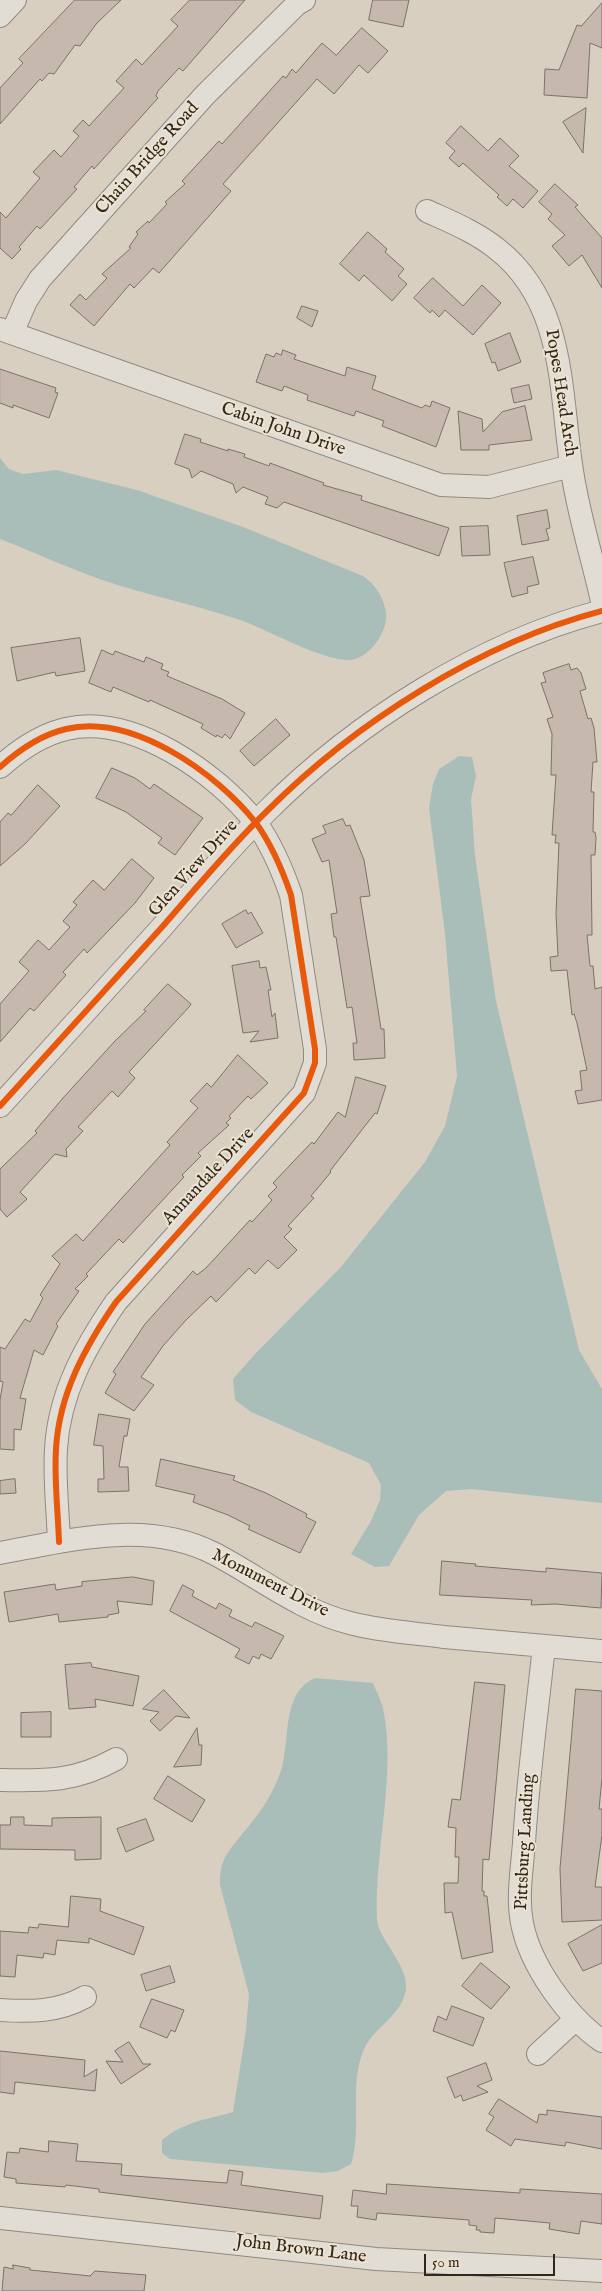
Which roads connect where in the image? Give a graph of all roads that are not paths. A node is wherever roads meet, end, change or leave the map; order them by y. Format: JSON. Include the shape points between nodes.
{"nodes":[{"id":1,"x":15,"y":0,"type":"edge"},
{"id":2,"x":304,"y":0,"type":"edge"},
{"id":3,"x":0,"y":16,"type":"edge"},
{"id":4,"x":427,"y":211,"type":"dead end"},
{"id":5,"x":6,"y":331,"type":"edge"},
{"id":6,"x":571,"y":466,"type":"junction"},
{"id":7,"x":602,"y":601,"type":"edge"},
{"id":8,"x":602,"y":611,"type":"edge"},
{"id":9,"x":0,"y":767,"type":"edge"},
{"id":10,"x":256,"y":823,"type":"junction"},
{"id":11,"x":0,"y":1106,"type":"edge"},
{"id":12,"x":59,"y":1542,"type":"junction"},
{"id":13,"x":0,"y":1553,"type":"edge"},
{"id":14,"x":544,"y":1646,"type":"junction"},
{"id":15,"x":602,"y":1651,"type":"edge"},
{"id":16,"x":116,"y":1759,"type":"dead end"},
{"id":17,"x":0,"y":1780,"type":"edge"},
{"id":18,"x":85,"y":1996,"type":"dead end"},
{"id":19,"x":0,"y":2010,"type":"edge"},
{"id":20,"x":576,"y":2018,"type":"junction"},
{"id":21,"x":602,"y":2041,"type":"edge"},
{"id":22,"x":538,"y":2054,"type":"dead end"},
{"id":23,"x":0,"y":2218,"type":"edge"},
{"id":24,"x":602,"y":2271,"type":"edge"}],
"edges":[{"from":1,"to":3,"type":"street"},
{"from":2,"to":5,"type":"street","name":"Chain Bridge Road","via":[[205,95],[40,279]]},
{"from":4,"to":6,"type":"street","name":"Popes Head Arch","via":[[471,231],[497,248],[518,269],[539,300],[555,342]]},
{"from":5,"to":6,"type":"street","name":"Cabin John Drive","via":[[441,485],[489,487]]},
{"from":6,"to":7,"type":"street","name":"Popes Head Arch"},
{"from":8,"to":10,"type":"street","name":"Glen View Drive","via":[[535,632],[427,687],[338,749]]},
{"from":9,"to":10,"type":"street","name":"Annandale Drive","via":[[13,755],[49,734],[93,726],[116,729],[133,734],[187,762],[221,787]]},
{"from":10,"to":11,"type":"street","name":"Glen View Drive"},
{"from":10,"to":12,"type":"street","name":"Annandale Drive","via":[[274,852],[290,895],[315,1063],[304,1093],[283,1119],[134,1281],[95,1332],[65,1396],[60,1420],[56,1450]]},
{"from":12,"to":13,"type":"street","name":"Monument Drive"},
{"from":12,"to":14,"type":"street","name":"Monument Drive","via":[[102,1534],[168,1539],[214,1554],[308,1606],[349,1623],[419,1634]]},
{"from":14,"to":15,"type":"street","name":"Monument Drive"},
{"from":14,"to":20,"type":"street","name":"Pittsburg Landing","via":[[527,1798],[520,1902],[522,1924],[531,1951],[556,1994]]},
{"from":16,"to":17,"type":"street","via":[[96,1770],[70,1778]]},
{"from":18,"to":19,"type":"street","via":[[52,2010]]},
{"from":20,"to":21,"type":"street","name":"Pittsburg Landing"},
{"from":20,"to":22,"type":"street"},
{"from":23,"to":24,"type":"street","name":"John Brown Lane","via":[[376,2259]]}]}
